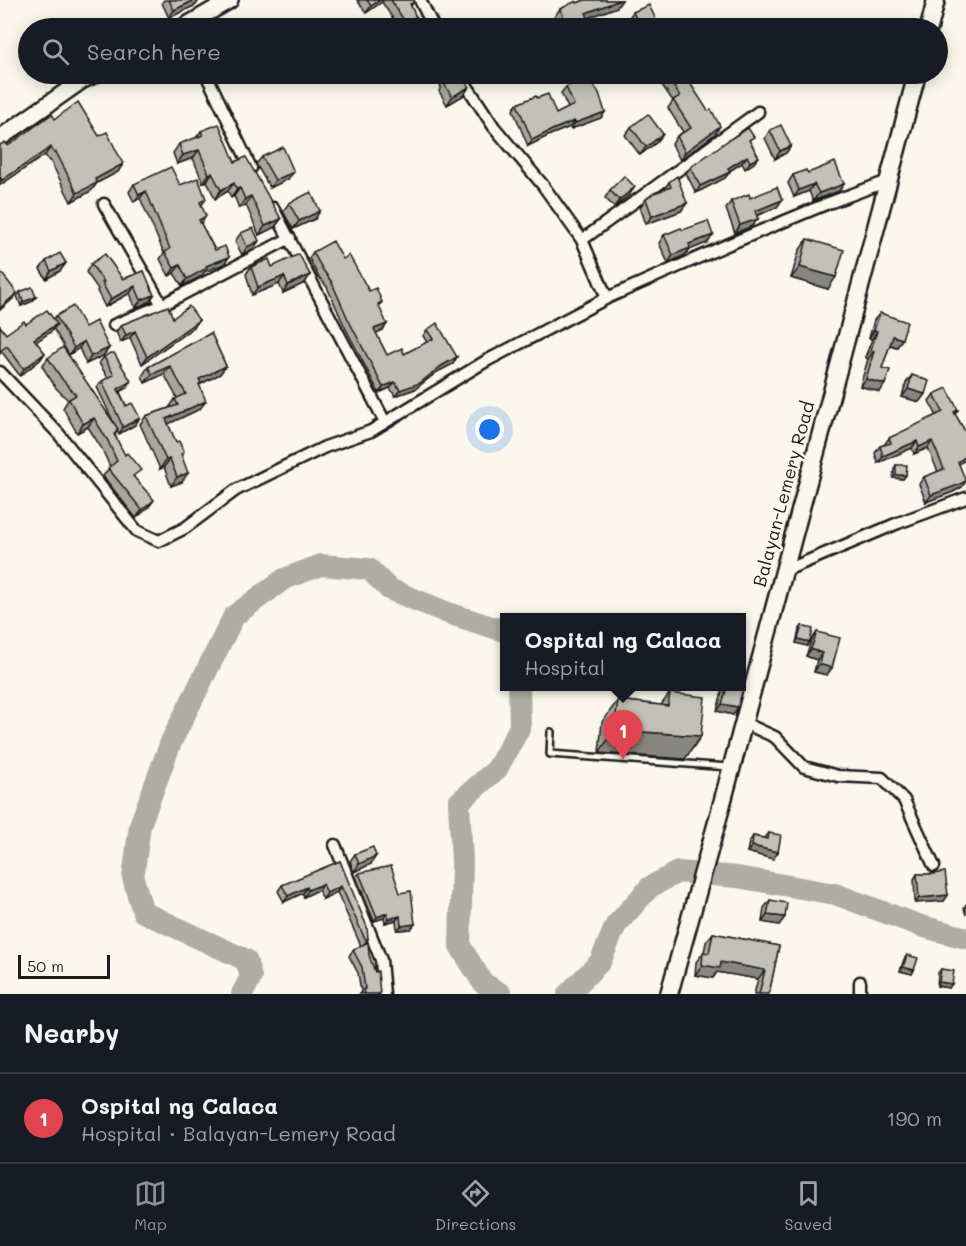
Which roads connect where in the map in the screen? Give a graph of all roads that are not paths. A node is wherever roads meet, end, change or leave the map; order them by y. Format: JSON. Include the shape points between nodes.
{"nodes":[{"id":1,"x":230,"y":0,"type":"edge"},
{"id":2,"x":420,"y":0,"type":"edge"},
{"id":3,"x":936,"y":0,"type":"edge"},
{"id":4,"x":200,"y":18,"type":"edge"},
{"id":5,"x":429,"y":18,"type":"edge"},
{"id":6,"x":932,"y":18,"type":"edge"},
{"id":7,"x":77,"y":84,"type":"edge"},
{"id":8,"x":211,"y":84,"type":"edge"},
{"id":9,"x":466,"y":84,"type":"edge"},
{"id":10,"x":914,"y":84,"type":"edge"},
{"id":11,"x":758,"y":112,"type":"dead end"},
{"id":12,"x":0,"y":138,"type":"edge"},
{"id":13,"x":255,"y":176,"type":"edge"},
{"id":14,"x":888,"y":181,"type":"junction"},
{"id":15,"x":267,"y":197,"type":"edge"},
{"id":16,"x":104,"y":204,"type":"dead end"},
{"id":17,"x":290,"y":238,"type":"junction"},
{"id":18,"x":582,"y":240,"type":"junction"},
{"id":19,"x":607,"y":298,"type":"junction"},
{"id":20,"x":162,"y":304,"type":"junction"},
{"id":21,"x":114,"y":325,"type":"dead end"},
{"id":22,"x":0,"y":372,"type":"edge"},
{"id":23,"x":385,"y":422,"type":"junction"},
{"id":24,"x":966,"y":498,"type":"edge"},
{"id":25,"x":784,"y":571,"type":"junction"},
{"id":26,"x":742,"y":722,"type":"junction"},
{"id":27,"x":551,"y":732,"type":"dead end"},
{"id":28,"x":731,"y":767,"type":"junction"},
{"id":29,"x":335,"y":844,"type":"dead end"},
{"id":30,"x":934,"y":867,"type":"dead end"},
{"id":31,"x":860,"y":982,"type":"dead end"},
{"id":32,"x":384,"y":994,"type":"edge"},
{"id":33,"x":669,"y":994,"type":"edge"},
{"id":34,"x":860,"y":994,"type":"edge"}],
"edges":[{"from":1,"to":4,"type":"street"},
{"from":2,"to":5,"type":"street"},
{"from":3,"to":6,"type":"main road"},
{"from":7,"to":12,"type":"street"},
{"from":8,"to":13,"type":"street"},
{"from":9,"to":18,"type":"street"},
{"from":10,"to":14,"type":"main road","name":"Balayan-Lemery Road"},
{"from":11,"to":18,"type":"street"},
{"from":14,"to":19,"type":"street","via":[[760,231]]},
{"from":14,"to":25,"type":"main road","name":"Balayan-Lemery Road"},
{"from":15,"to":17,"type":"street"},
{"from":16,"to":20,"type":"street"},
{"from":17,"to":20,"type":"street"},
{"from":17,"to":23,"type":"street"},
{"from":18,"to":19,"type":"street"},
{"from":19,"to":23,"type":"street","via":[[486,361]]},
{"from":20,"to":21,"type":"street"},
{"from":22,"to":23,"type":"street","via":[[58,433],[137,531],[159,541],[185,528],[236,490]]},
{"from":24,"to":25,"type":"street"},
{"from":25,"to":26,"type":"main road","name":"Balayan-Lemery Road"},
{"from":26,"to":28,"type":"main road","name":"Balayan-Lemery Road"},
{"from":26,"to":30,"type":"street","via":[[775,737],[804,767],[838,776],[882,778],[904,800]]},
{"from":27,"to":28,"type":"lane","via":[[550,754]]},
{"from":28,"to":33,"type":"main road","name":"Balayan-Lemery Road"},
{"from":29,"to":32,"type":"street","via":[[381,960]]},
{"from":31,"to":34,"type":"street"}]}
